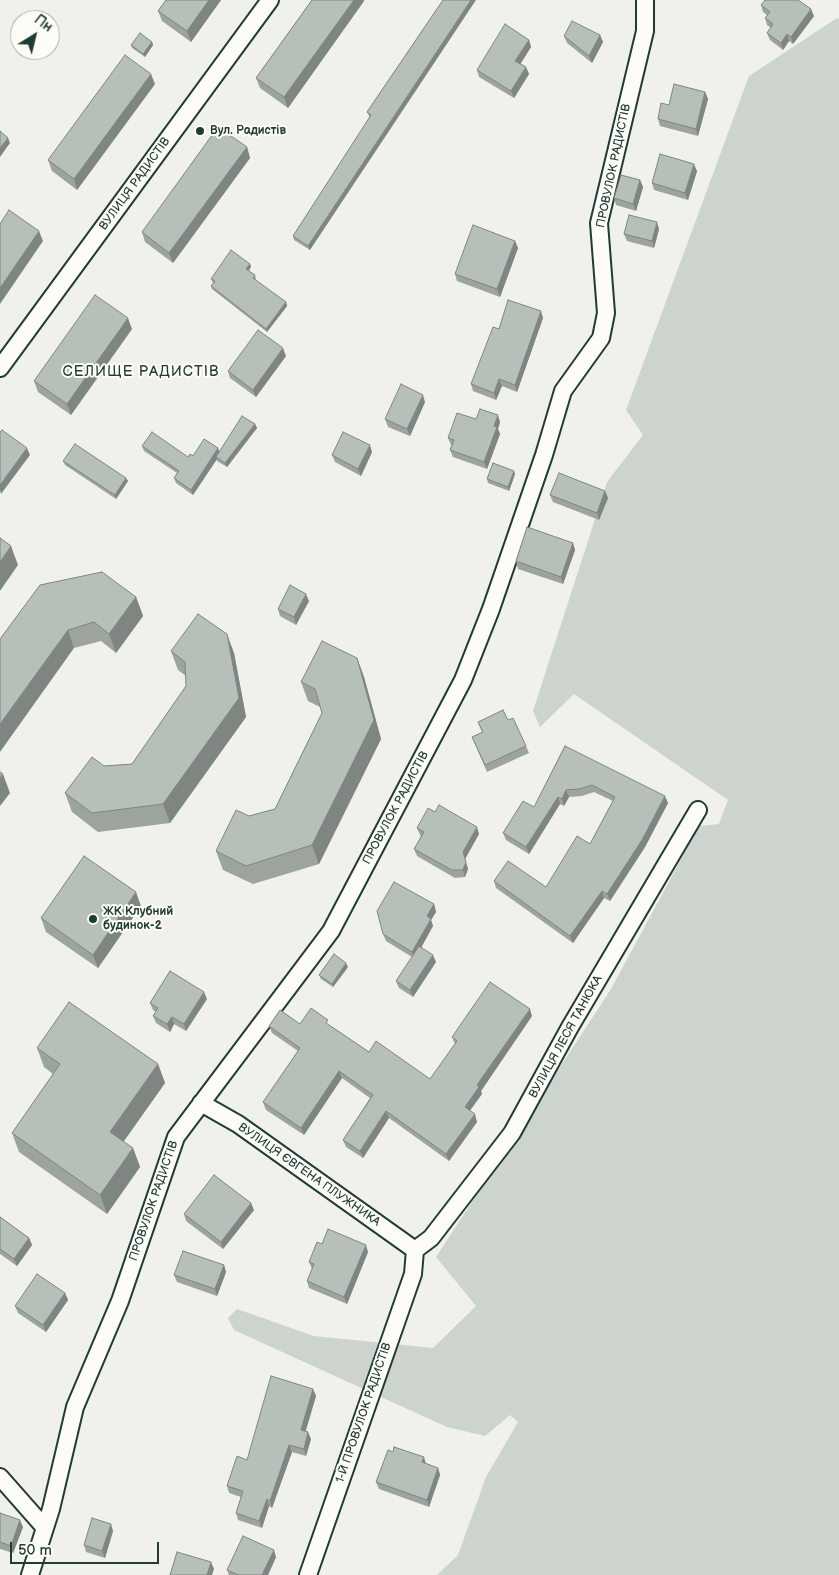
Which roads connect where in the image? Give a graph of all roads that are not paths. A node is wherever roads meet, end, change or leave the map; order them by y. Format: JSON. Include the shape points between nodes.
{"nodes":[{"id":1,"x":270,"y":0,"type":"edge"},
{"id":2,"x":645,"y":0,"type":"edge"},
{"id":3,"x":0,"y":368,"type":"edge"},
{"id":4,"x":698,"y":810,"type":"dead end"},
{"id":5,"x":201,"y":1103,"type":"junction"},
{"id":6,"x":415,"y":1250,"type":"junction"},
{"id":7,"x":0,"y":1477,"type":"edge"},
{"id":8,"x":45,"y":1528,"type":"junction"},
{"id":9,"x":30,"y":1575,"type":"edge"},
{"id":10,"x":308,"y":1575,"type":"edge"}],
"edges":[{"from":1,"to":3,"type":"street","name":"ВУЛИЦЯ РАДИСТІВ"},
{"from":2,"to":5,"type":"street","name":"ПРОВУЛОК РАДИСТІВ","via":[[645,31],[599,223],[606,313],[600,338],[563,391],[494,600],[463,680],[332,931]]},
{"from":4,"to":6,"type":"street","name":"ВУЛИЦЯ ЛЕСЯ ТАНЮКА","via":[[570,1027],[512,1133],[431,1238]]},
{"from":5,"to":6,"type":"street","name":"ВУЛИЦЯ ЄВГЕНА ПЛУЖНИКА","via":[[238,1124]]},
{"from":5,"to":8,"type":"street","name":"ПРОВУЛОК РАДИСТІВ","via":[[176,1137],[120,1302],[75,1406]]},
{"from":6,"to":10,"type":"street","name":"1-Й ПРОВУЛОК РАДИСТІВ","via":[[413,1274]]},
{"from":7,"to":8,"type":"street"},
{"from":8,"to":9,"type":"street","name":"ПРОВУЛОК РАДИСТІВ"}]}
